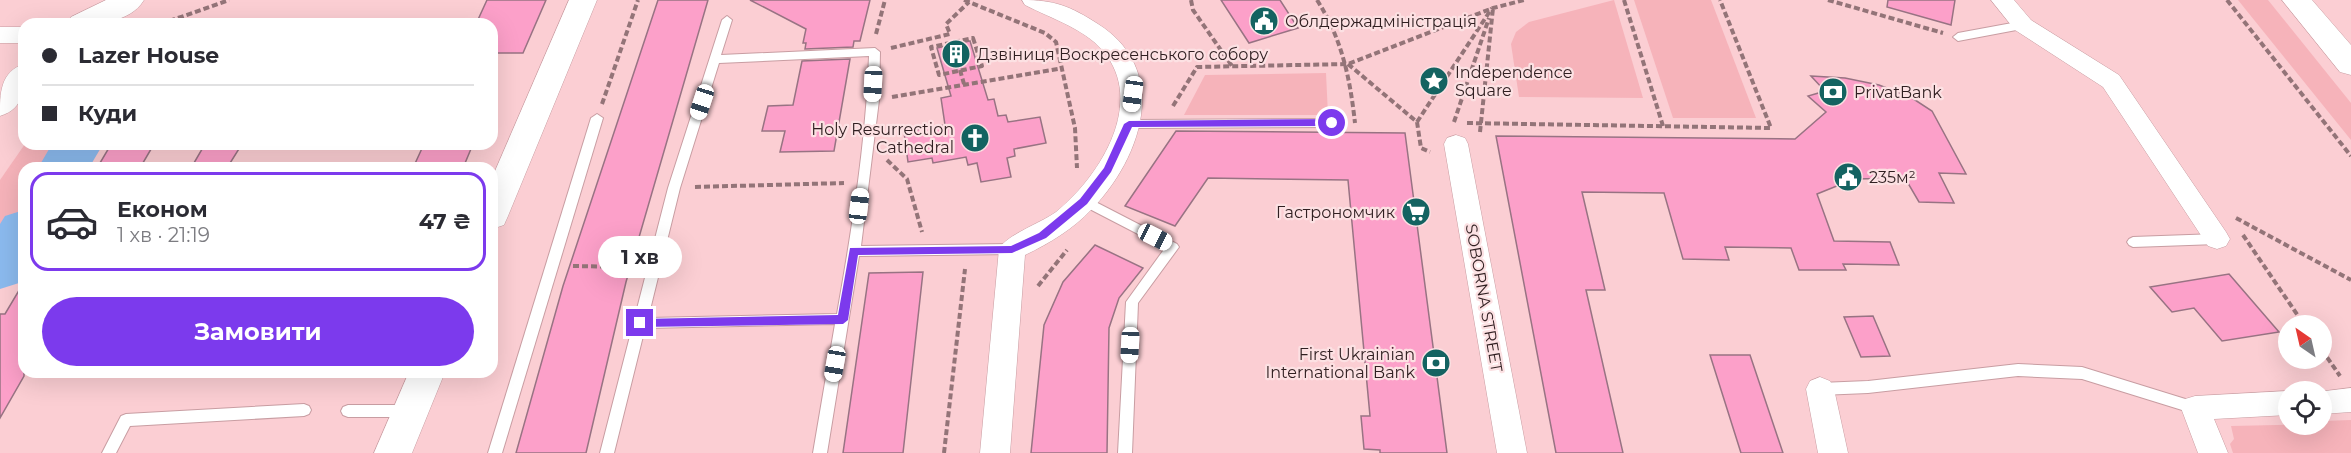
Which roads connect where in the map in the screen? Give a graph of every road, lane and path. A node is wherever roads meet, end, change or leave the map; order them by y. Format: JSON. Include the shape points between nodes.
{"nodes":[{"id":1,"x":130,"y":0,"type":"edge"},
{"id":2,"x":229,"y":0,"type":"edge"},
{"id":3,"x":583,"y":0,"type":"edge"},
{"id":4,"x":638,"y":0,"type":"edge"},
{"id":5,"x":885,"y":0,"type":"edge"},
{"id":6,"x":964,"y":0,"type":"edge"},
{"id":7,"x":1032,"y":0,"type":"edge"},
{"id":8,"x":1191,"y":0,"type":"edge"},
{"id":9,"x":1317,"y":0,"type":"edge"},
{"id":10,"x":1495,"y":0,"type":"edge"},
{"id":11,"x":1524,"y":0,"type":"edge"},
{"id":12,"x":1624,"y":0,"type":"edge"},
{"id":13,"x":1720,"y":0,"type":"edge"},
{"id":14,"x":1828,"y":0,"type":"edge"},
{"id":15,"x":2002,"y":0,"type":"edge"},
{"id":16,"x":2227,"y":0,"type":"edge"},
{"id":17,"x":2296,"y":0,"type":"edge"},
{"id":18,"x":969,"y":2,"type":"junction"},
{"id":19,"x":1493,"y":8,"type":"junction"},
{"id":20,"x":93,"y":18,"type":"edge"},
{"id":21,"x":178,"y":18,"type":"edge"},
{"id":22,"x":727,"y":20,"type":"dead end"},
{"id":23,"x":2023,"y":25,"type":"junction"},
{"id":24,"x":950,"y":34,"type":"junction"},
{"id":25,"x":0,"y":35,"type":"edge"},
{"id":26,"x":18,"y":35,"type":"edge"},
{"id":27,"x":1958,"y":37,"type":"joint"},
{"id":28,"x":952,"y":42,"type":"junction"},
{"id":29,"x":875,"y":52,"type":"junction"},
{"id":30,"x":716,"y":59,"type":"junction"},
{"id":31,"x":1348,"y":64,"type":"junction"},
{"id":32,"x":2351,"y":65,"type":"edge"},
{"id":33,"x":1232,"y":66,"type":"junction"},
{"id":34,"x":1197,"y":67,"type":"dead end"},
{"id":35,"x":1063,"y":68,"type":"junction"},
{"id":36,"x":960,"y":70,"type":"junction"},
{"id":37,"x":18,"y":82,"type":"edge"},
{"id":38,"x":964,"y":84,"type":"junction"},
{"id":39,"x":873,"y":100,"type":"junction"},
{"id":40,"x":0,"y":105,"type":"edge"},
{"id":41,"x":597,"y":118,"type":"joint"},
{"id":42,"x":1332,"y":123,"type":"dead end"},
{"id":43,"x":1355,"y":123,"type":"dead end"},
{"id":44,"x":1479,"y":123,"type":"junction"},
{"id":45,"x":1129,"y":124,"type":"junction"},
{"id":46,"x":1663,"y":126,"type":"junction"},
{"id":47,"x":868,"y":140,"type":"junction"},
{"id":48,"x":1456,"y":144,"type":"dead end"},
{"id":49,"x":2351,"y":156,"type":"edge"},
{"id":50,"x":1077,"y":173,"type":"dead end"},
{"id":51,"x":862,"y":183,"type":"junction"},
{"id":52,"x":674,"y":188,"type":"junction"},
{"id":53,"x":1084,"y":201,"type":"junction"},
{"id":54,"x":498,"y":202,"type":"edge"},
{"id":55,"x":2227,"y":213,"type":"dead end"},
{"id":56,"x":2217,"y":239,"type":"joint"},
{"id":57,"x":2133,"y":242,"type":"dead end"},
{"id":58,"x":1012,"y":249,"type":"junction"},
{"id":59,"x":928,"y":250,"type":"junction"},
{"id":60,"x":967,"y":250,"type":"junction"},
{"id":61,"x":854,"y":251,"type":"junction"},
{"id":62,"x":554,"y":265,"type":"junction"},
{"id":63,"x":654,"y":267,"type":"junction"},
{"id":64,"x":2351,"y":280,"type":"edge"},
{"id":65,"x":843,"y":320,"type":"junction"},
{"id":66,"x":640,"y":323,"type":"junction"},
{"id":67,"x":2332,"y":366,"type":"edge"},
{"id":68,"x":425,"y":378,"type":"edge"},
{"id":69,"x":1820,"y":388,"type":"joint"},
{"id":70,"x":2348,"y":392,"type":"edge"},
{"id":71,"x":2332,"y":398,"type":"edge"},
{"id":72,"x":2278,"y":404,"type":"edge"},
{"id":73,"x":2195,"y":408,"type":"junction"},
{"id":74,"x":304,"y":410,"type":"dead end"},
{"id":75,"x":348,"y":411,"type":"dead end"},
{"id":76,"x":411,"y":411,"type":"junction"},
{"id":77,"x":109,"y":453,"type":"edge"},
{"id":78,"x":393,"y":453,"type":"edge"},
{"id":79,"x":495,"y":453,"type":"edge"},
{"id":80,"x":607,"y":453,"type":"edge"},
{"id":81,"x":820,"y":453,"type":"edge"},
{"id":82,"x":944,"y":453,"type":"edge"},
{"id":83,"x":995,"y":453,"type":"edge"},
{"id":84,"x":1125,"y":453,"type":"edge"},
{"id":85,"x":1512,"y":453,"type":"edge"},
{"id":86,"x":1833,"y":453,"type":"edge"},
{"id":87,"x":2213,"y":453,"type":"edge"}],
"edges":[{"from":1,"to":20,"type":"street"},
{"from":2,"to":21,"type":"path"},
{"from":3,"to":54,"type":"street"},
{"from":4,"to":41,"type":"path"},
{"from":5,"to":29,"type":"path","via":[[873,42]]},
{"from":6,"to":18,"type":"path"},
{"from":7,"to":45,"type":"street","via":[[1085,27],[1113,48],[1127,68],[1133,94]]},
{"from":8,"to":33,"type":"path","via":[[1193,10]]},
{"from":9,"to":31,"type":"path","via":[[1332,21]]},
{"from":10,"to":19,"type":"path"},
{"from":11,"to":19,"type":"path"},
{"from":12,"to":46,"type":"path"},
{"from":13,"to":46,"type":"path","via":[[1771,128]]},
{"from":14,"to":27,"type":"path"},
{"from":15,"to":23,"type":"street"},
{"from":16,"to":49,"type":"path"},
{"from":17,"to":32,"type":"street"},
{"from":18,"to":24,"type":"path","via":[[946,24]]},
{"from":18,"to":35,"type":"path","via":[[1045,33],[1056,42]]},
{"from":19,"to":31,"type":"path"},
{"from":19,"to":31,"type":"path","via":[[1417,122]]},
{"from":19,"to":44,"type":"path"},
{"from":19,"to":44,"type":"path","via":[[1454,122]]},
{"from":22,"to":30,"type":"lane"},
{"from":23,"to":27,"type":"lane"},
{"from":23,"to":56,"type":"street","via":[[2111,81]]},
{"from":24,"to":28,"type":"path"},
{"from":24,"to":29,"type":"path"},
{"from":25,"to":26,"type":"street"},
{"from":28,"to":36,"type":"path","via":[[931,47],[939,75]]},
{"from":28,"to":36,"type":"path","via":[[973,38],[982,66]]},
{"from":29,"to":30,"type":"lane"},
{"from":29,"to":39,"type":"lane"},
{"from":30,"to":52,"type":"lane"},
{"from":31,"to":33,"type":"path"},
{"from":31,"to":43,"type":"path"},
{"from":33,"to":34,"type":"path"},
{"from":35,"to":38,"type":"path"},
{"from":35,"to":50,"type":"path","via":[[1075,128]]},
{"from":36,"to":38,"type":"path"},
{"from":37,"to":40,"type":"street"},
{"from":38,"to":39,"type":"path"},
{"from":39,"to":47,"type":"lane"},
{"from":41,"to":62,"type":"lane"},
{"from":42,"to":45,"type":"lane"},
{"from":44,"to":46,"type":"path"},
{"from":45,"to":53,"type":"street","via":[[1108,170]]},
{"from":47,"to":51,"type":"lane"},
{"from":47,"to":59,"type":"path","via":[[907,179]]},
{"from":48,"to":85,"type":"street","name":"SOBORNA STREET"},
{"from":51,"to":52,"type":"path"},
{"from":51,"to":61,"type":"lane"},
{"from":52,"to":63,"type":"lane"},
{"from":53,"to":58,"type":"street","via":[[1042,235]]},
{"from":53,"to":84,"type":"lane","via":[[1173,247],[1132,302]]},
{"from":55,"to":64,"type":"path"},
{"from":56,"to":57,"type":"lane"},
{"from":58,"to":60,"type":"lane"},
{"from":58,"to":83,"type":"street"},
{"from":59,"to":60,"type":"lane"},
{"from":59,"to":61,"type":"lane"},
{"from":60,"to":82,"type":"path"},
{"from":61,"to":65,"type":"lane"},
{"from":62,"to":63,"type":"path"},
{"from":62,"to":79,"type":"lane"},
{"from":63,"to":66,"type":"lane"},
{"from":65,"to":66,"type":"lane"},
{"from":65,"to":81,"type":"lane"},
{"from":66,"to":80,"type":"lane"},
{"from":67,"to":70,"type":"path"},
{"from":68,"to":76,"type":"street"},
{"from":69,"to":73,"type":"lane","via":[[1868,387],[2029,370],[2082,373]]},
{"from":69,"to":86,"type":"street"},
{"from":70,"to":71,"type":"street"},
{"from":72,"to":73,"type":"street"},
{"from":73,"to":87,"type":"street"},
{"from":74,"to":77,"type":"lane","via":[[126,420]]},
{"from":75,"to":76,"type":"lane"},
{"from":76,"to":78,"type":"street"}]}
